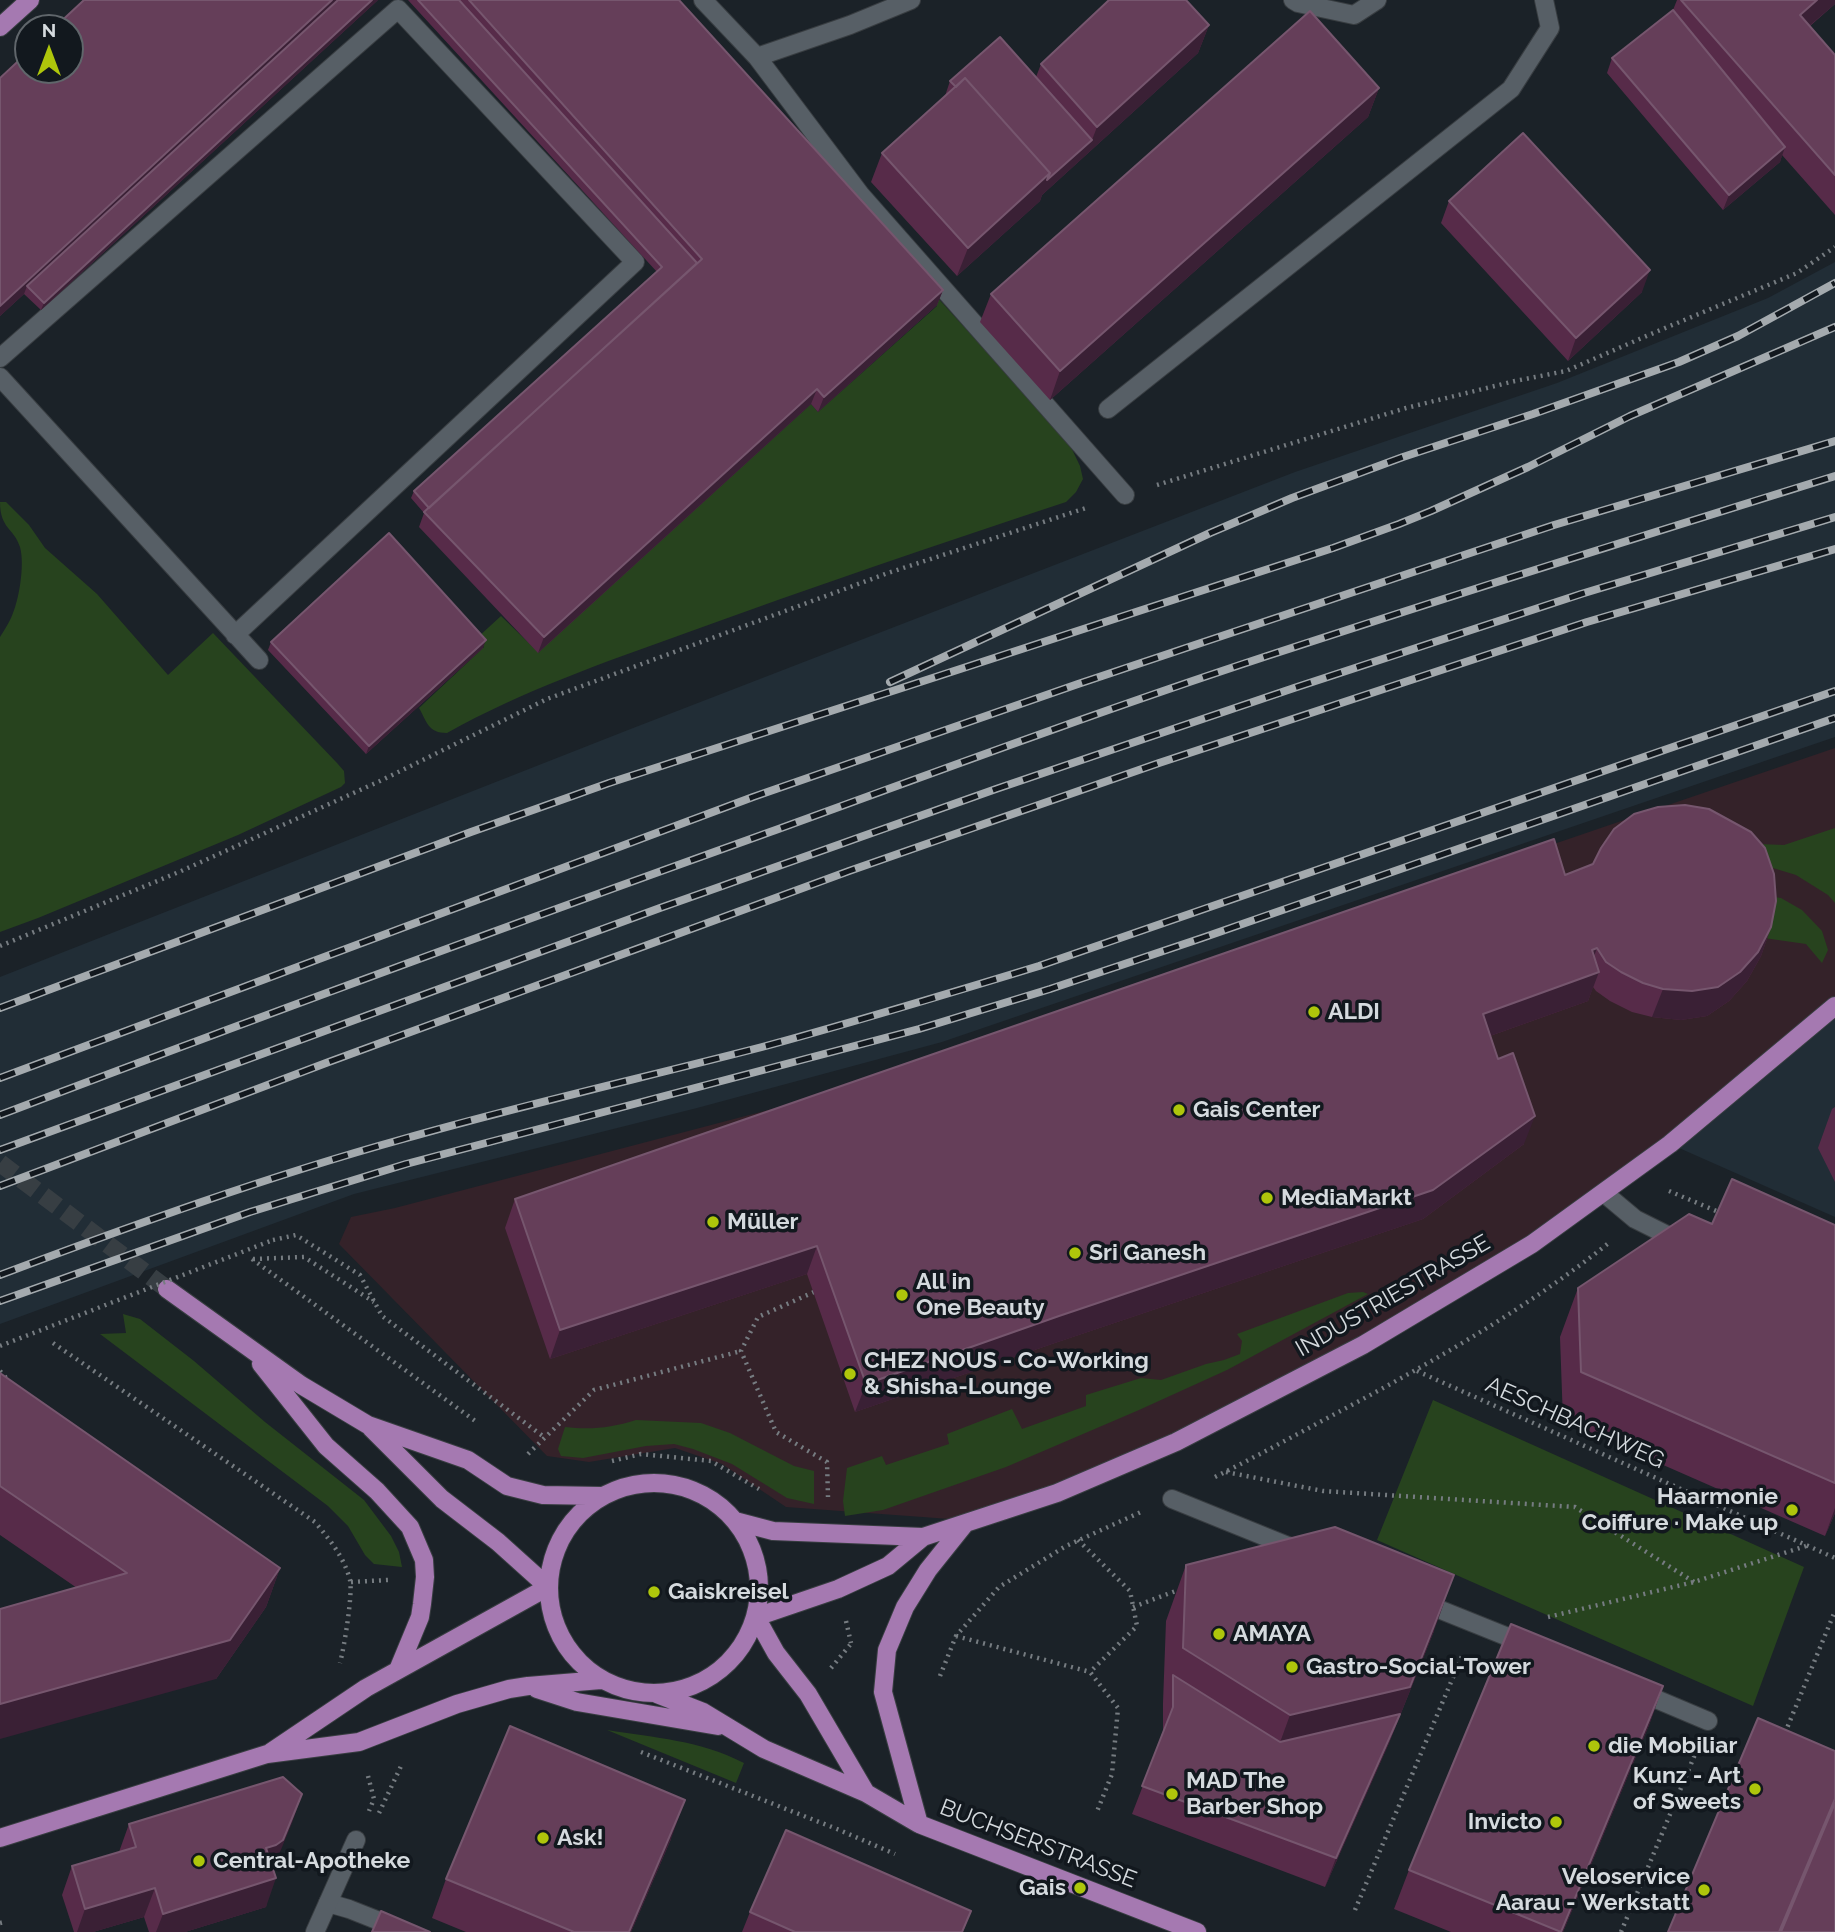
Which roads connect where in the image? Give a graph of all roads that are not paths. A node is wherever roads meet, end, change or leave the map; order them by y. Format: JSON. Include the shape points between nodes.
{"nodes":[{"id":1,"x":30,"y":0,"type":"edge"},
{"id":2,"x":703,"y":0,"type":"edge"},
{"id":3,"x":911,"y":0,"type":"edge"},
{"id":4,"x":1293,"y":0,"type":"edge"},
{"id":5,"x":1377,"y":0,"type":"edge"},
{"id":6,"x":1544,"y":0,"type":"edge"},
{"id":7,"x":0,"y":27,"type":"edge"},
{"id":8,"x":757,"y":57,"type":"junction"},
{"id":9,"x":0,"y":358,"type":"edge"},
{"id":10,"x":0,"y":377,"type":"edge"},
{"id":11,"x":1108,"y":409,"type":"dead end"},
{"id":12,"x":1125,"y":495,"type":"road end"},
{"id":13,"x":235,"y":635,"type":"junction"},
{"id":14,"x":259,"y":660,"type":"dead end"},
{"id":15,"x":1835,"y":1006,"type":"edge"},
{"id":16,"x":1604,"y":1194,"type":"junction"},
{"id":17,"x":1703,"y":1254,"type":"edge"},
{"id":18,"x":167,"y":1289,"type":"tunnel mouth"},
{"id":19,"x":248,"y":1348,"type":"junction"},
{"id":20,"x":368,"y":1425,"type":"junction"},
{"id":21,"x":602,"y":1496,"type":"junction"},
{"id":22,"x":1172,"y":1499,"type":"dead end"},
{"id":23,"x":735,"y":1521,"type":"junction"},
{"id":24,"x":964,"y":1525,"type":"junction"},
{"id":25,"x":923,"y":1537,"type":"junction"},
{"id":26,"x":1315,"y":1557,"type":"edge"},
{"id":27,"x":548,"y":1587,"type":"junction"},
{"id":28,"x":1401,"y":1594,"type":"edge"},
{"id":29,"x":756,"y":1617,"type":"junction"},
{"id":30,"x":1543,"y":1652,"type":"edge"},
{"id":31,"x":398,"y":1670,"type":"junction"},
{"id":32,"x":601,"y":1680,"type":"junction"},
{"id":33,"x":1619,"y":1684,"type":"edge"},
{"id":34,"x":528,"y":1686,"type":"junction"},
{"id":35,"x":657,"y":1694,"type":"junction"},
{"id":36,"x":1708,"y":1721,"type":"road end"},
{"id":37,"x":729,"y":1728,"type":"junction"},
{"id":38,"x":267,"y":1754,"type":"junction"},
{"id":39,"x":866,"y":1793,"type":"junction"},
{"id":40,"x":919,"y":1824,"type":"junction"},
{"id":41,"x":0,"y":1838,"type":"edge"},
{"id":42,"x":356,"y":1840,"type":"road end"},
{"id":43,"x":328,"y":1903,"type":"junction"},
{"id":44,"x":406,"y":1931,"type":"edge"},
{"id":45,"x":315,"y":1932,"type":"edge"},
{"id":46,"x":1197,"y":1932,"type":"edge"}],
"edges":[{"from":1,"to":7,"type":"main road"},
{"from":2,"to":8,"type":"street"},
{"from":3,"to":8,"type":"street"},
{"from":4,"to":5,"type":"street","via":[[1354,15]]},
{"from":6,"to":11,"type":"street","via":[[1550,28],[1511,89]]},
{"from":8,"to":12,"type":"street","via":[[860,194]]},
{"from":9,"to":13,"type":"street","via":[[398,9],[635,262]]},
{"from":10,"to":13,"type":"street"},
{"from":13,"to":14,"type":"street"},
{"from":15,"to":16,"type":"main road","name":"INDUSTRIESTRASSE"},
{"from":16,"to":17,"type":"street","via":[[1635,1219]]},
{"from":16,"to":24,"type":"main road","name":"INDUSTRIESTRASSE","via":[[1532,1244],[1363,1345],[1176,1442],[1057,1493]]},
{"from":18,"to":19,"type":"main road"},
{"from":19,"to":20,"type":"main road"},
{"from":19,"to":31,"type":"main road","via":[[326,1446],[410,1527],[424,1560],[424,1591],[420,1617]]},
{"from":20,"to":21,"type":"main road","via":[[468,1460],[508,1486],[543,1495]]},
{"from":20,"to":27,"type":"main road","via":[[442,1499]]},
{"from":21,"to":23,"type":"main road","via":[[629,1486],[658,1483],[687,1488]]},
{"from":21,"to":27,"type":"main road","via":[[569,1526],[558,1545]]},
{"from":22,"to":26,"type":"street"},
{"from":23,"to":25,"type":"main road","name":"INDUSTRIESTRASSE","via":[[773,1531]]},
{"from":23,"to":29,"type":"main road","via":[[757,1566],[760,1592]]},
{"from":24,"to":25,"type":"main road","name":"INDUSTRIESTRASSE"},
{"from":24,"to":40,"type":"main road","via":[[922,1579],[887,1650],[883,1692]]},
{"from":25,"to":29,"type":"main road","name":"INDUSTRIESTRASSE","via":[[888,1566]]},
{"from":27,"to":31,"type":"main road"},
{"from":27,"to":32,"type":"main road","via":[[551,1615],[562,1641],[579,1663]]},
{"from":28,"to":30,"type":"street"},
{"from":29,"to":35,"type":"main road","via":[[742,1647],[719,1672],[690,1688]]},
{"from":29,"to":39,"type":"main road","name":"BUCHSERSTRASSE"},
{"from":31,"to":38,"type":"main road"},
{"from":32,"to":34,"type":"main road"},
{"from":32,"to":35,"type":"main road","via":[[628,1691]]},
{"from":33,"to":36,"type":"street"},
{"from":34,"to":37,"type":"main road","via":[[577,1702]]},
{"from":34,"to":38,"type":"main road","via":[[457,1704],[359,1742]]},
{"from":35,"to":37,"type":"main road","name":"BUCHSERSTRASSE"},
{"from":37,"to":39,"type":"main road","name":"BUCHSERSTRASSE","via":[[764,1749]]},
{"from":38,"to":41,"type":"main road"},
{"from":39,"to":40,"type":"main road","name":"BUCHSERSTRASSE"},
{"from":40,"to":46,"type":"main road","name":"BUCHSERSTRASSE"},
{"from":42,"to":43,"type":"street"},
{"from":43,"to":44,"type":"street"},
{"from":43,"to":45,"type":"street"}]}
